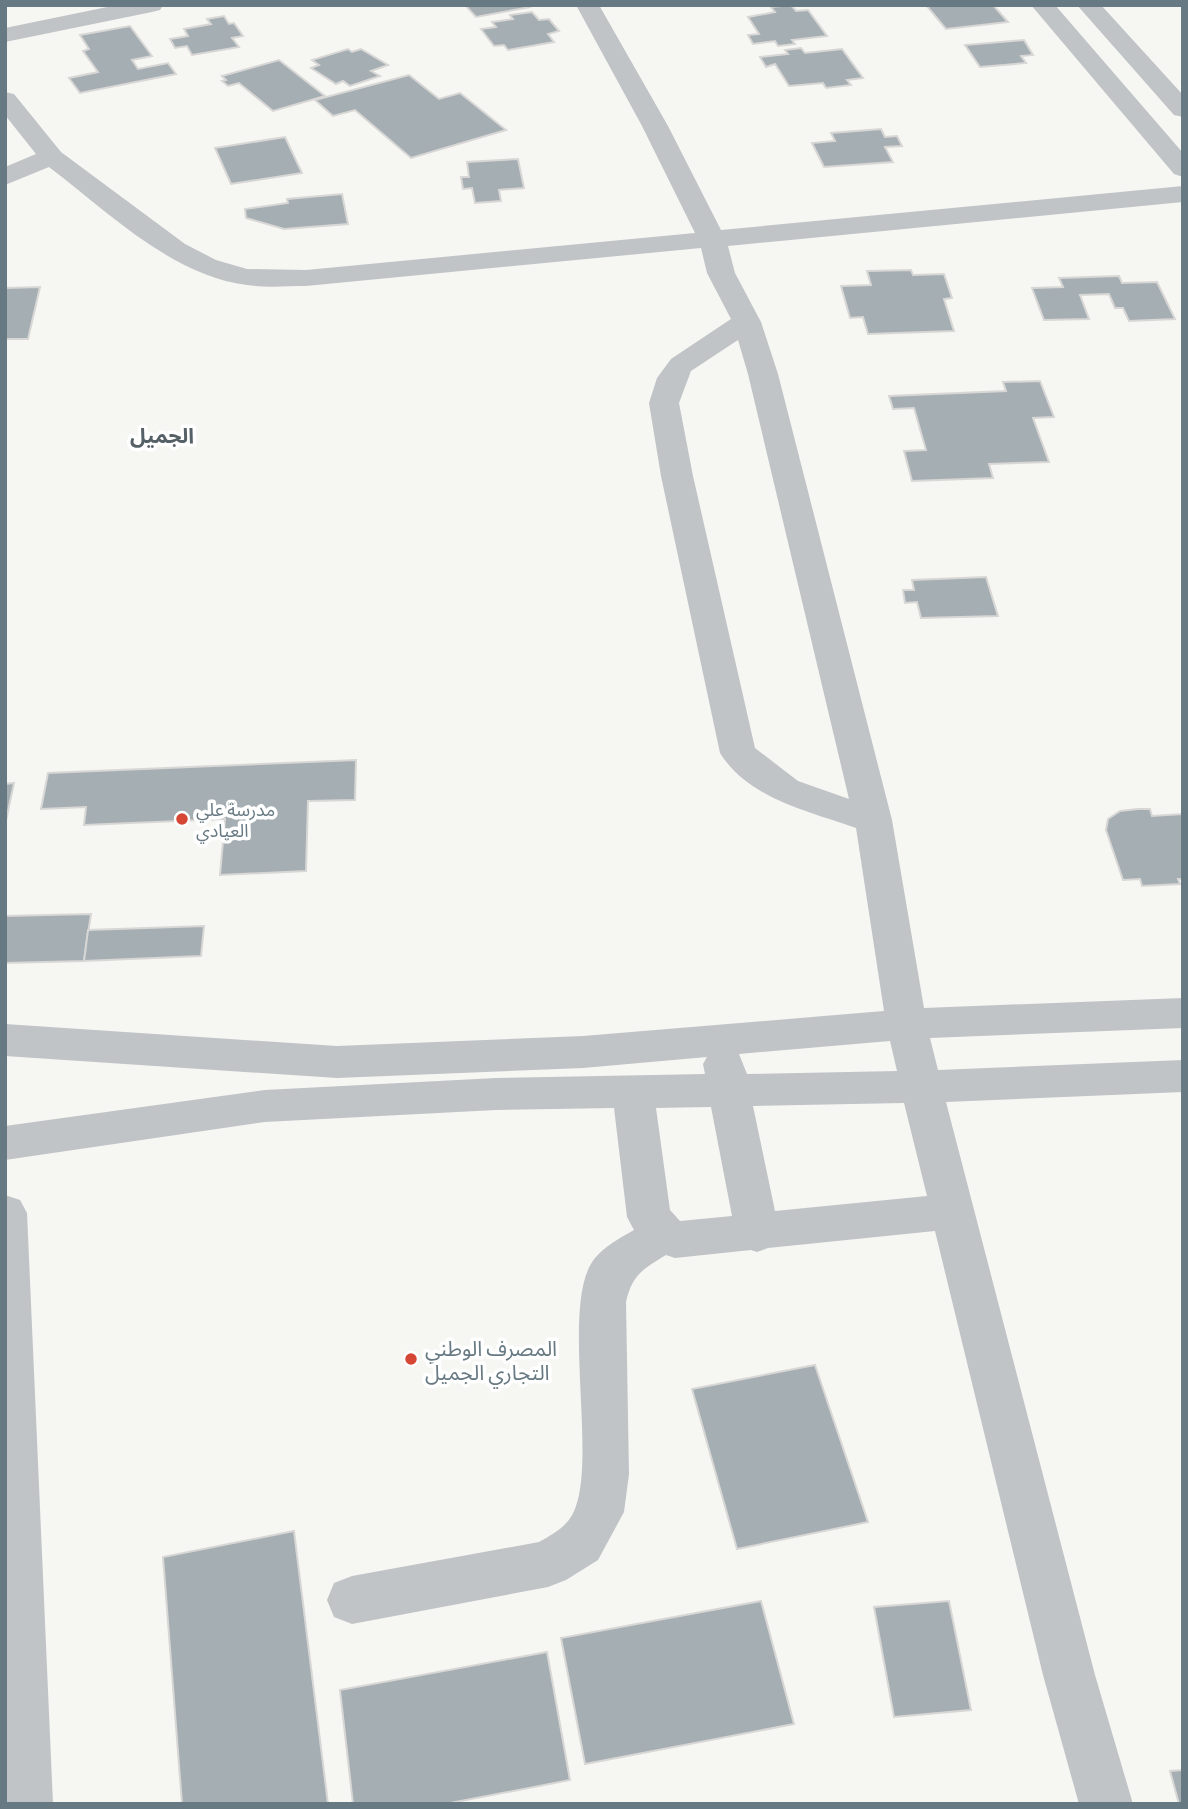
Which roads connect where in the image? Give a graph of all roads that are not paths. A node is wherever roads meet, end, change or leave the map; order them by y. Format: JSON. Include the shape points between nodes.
{"nodes":[{"id":1,"x":152,"y":5,"type":"edge"},
{"id":2,"x":587,"y":5,"type":"edge"},
{"id":3,"x":1042,"y":5,"type":"edge"},
{"id":4,"x":1088,"y":5,"type":"edge"},
{"id":5,"x":5,"y":35,"type":"edge"},
{"id":6,"x":5,"y":99,"type":"edge"},
{"id":7,"x":1183,"y":110,"type":"edge"},
{"id":8,"x":52,"y":157,"type":"junction"},
{"id":9,"x":1183,"y":169,"type":"edge"},
{"id":10,"x":5,"y":177,"type":"edge"},
{"id":11,"x":1183,"y":194,"type":"edge"},
{"id":12,"x":713,"y":241,"type":"junction"},
{"id":13,"x":747,"y":322,"type":"junction"},
{"id":14,"x":873,"y":820,"type":"junction"},
{"id":15,"x":1183,"y":1013,"type":"edge"},
{"id":16,"x":906,"y":1024,"type":"junction"},
{"id":17,"x":5,"y":1040,"type":"edge"},
{"id":18,"x":722,"y":1040,"type":"junction"},
{"id":19,"x":1183,"y":1076,"type":"edge"},
{"id":20,"x":921,"y":1087,"type":"junction"},
{"id":21,"x":728,"y":1089,"type":"junction"},
{"id":22,"x":633,"y":1091,"type":"junction"},
{"id":23,"x":5,"y":1143,"type":"edge"},
{"id":24,"x":951,"y":1212,"type":"junction"},
{"id":25,"x":5,"y":1213,"type":"edge"},
{"id":26,"x":664,"y":1234,"type":"junction"},
{"id":27,"x":757,"y":1234,"type":"junction"},
{"id":28,"x":352,"y":1600,"type":"dead end"},
{"id":29,"x":26,"y":1804,"type":"edge"},
{"id":30,"x":1106,"y":1804,"type":"edge"}],
"edges":[{"from":1,"to":5,"type":"street"},
{"from":2,"to":12,"type":"street"},
{"from":3,"to":9,"type":"street"},
{"from":4,"to":7,"type":"street"},
{"from":6,"to":8,"type":"street"},
{"from":8,"to":10,"type":"street"},
{"from":8,"to":12,"type":"street","via":[[175,250],[205,266],[246,276],[306,278]]},
{"from":11,"to":12,"type":"street"},
{"from":12,"to":13,"type":"street","via":[[721,272]]},
{"from":13,"to":14,"type":"street"},
{"from":13,"to":14,"type":"street","via":[[681,365],[664,403],[738,753],[785,790]]},
{"from":14,"to":16,"type":"street"},
{"from":15,"to":16,"type":"street"},
{"from":16,"to":18,"type":"street"},
{"from":16,"to":20,"type":"street"},
{"from":17,"to":18,"type":"street","via":[[337,1062],[583,1052]]},
{"from":18,"to":21,"type":"street"},
{"from":19,"to":20,"type":"street"},
{"from":20,"to":21,"type":"street"},
{"from":20,"to":24,"type":"street"},
{"from":21,"to":22,"type":"street"},
{"from":21,"to":27,"type":"street"},
{"from":22,"to":23,"type":"street","via":[[265,1106]]},
{"from":22,"to":26,"type":"street","via":[[649,1217]]},
{"from":24,"to":27,"type":"street"},
{"from":24,"to":30,"type":"street"},
{"from":25,"to":29,"type":"street"},
{"from":26,"to":27,"type":"street","via":[[675,1240]]},
{"from":26,"to":28,"type":"street","via":[[610,1272],[603,1302],[605,1474],[600,1513],[581,1544],[548,1564]]}]}
